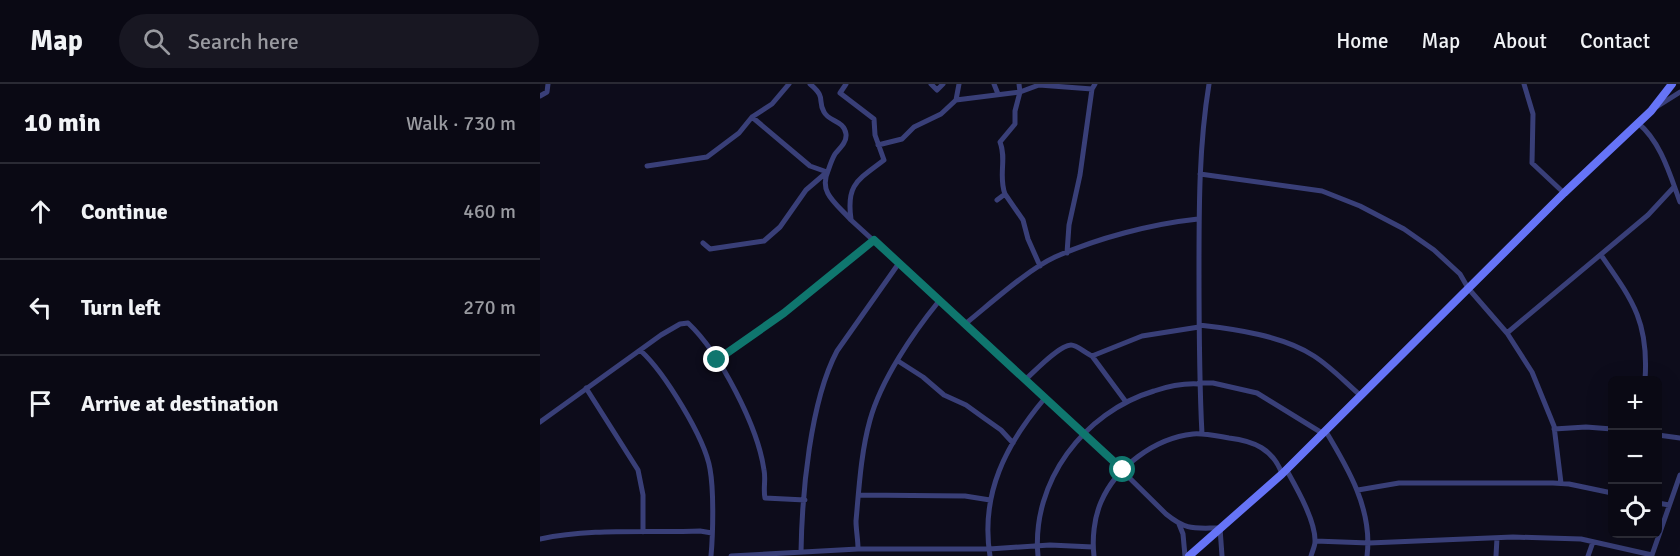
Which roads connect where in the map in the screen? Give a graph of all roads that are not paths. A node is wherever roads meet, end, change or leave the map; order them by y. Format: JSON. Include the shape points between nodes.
{"nodes":[{"id":1,"x":548,"y":84,"type":"edge"},
{"id":2,"x":789,"y":84,"type":"edge"},
{"id":3,"x":810,"y":84,"type":"edge"},
{"id":4,"x":846,"y":84,"type":"edge"},
{"id":5,"x":931,"y":84,"type":"edge"},
{"id":6,"x":943,"y":84,"type":"edge"},
{"id":7,"x":959,"y":84,"type":"edge"},
{"id":8,"x":994,"y":84,"type":"edge"},
{"id":9,"x":1019,"y":84,"type":"edge"},
{"id":10,"x":1209,"y":84,"type":"edge"},
{"id":11,"x":1524,"y":84,"type":"edge"},
{"id":12,"x":1672,"y":84,"type":"edge"},
{"id":13,"x":1093,"y":86,"type":"edge"},
{"id":14,"x":1020,"y":92,"type":"junction"},
{"id":15,"x":1680,"y":92,"type":"edge"},
{"id":16,"x":998,"y":94,"type":"junction"},
{"id":17,"x":540,"y":96,"type":"edge"},
{"id":18,"x":956,"y":100,"type":"junction"},
{"id":19,"x":1651,"y":111,"type":"junction"},
{"id":20,"x":752,"y":117,"type":"junction"},
{"id":21,"x":1638,"y":123,"type":"junction"},
{"id":22,"x":878,"y":145,"type":"junction"},
{"id":23,"x":647,"y":166,"type":"dead end"},
{"id":24,"x":827,"y":172,"type":"junction"},
{"id":25,"x":1200,"y":174,"type":"junction"},
{"id":26,"x":1674,"y":187,"type":"junction"},
{"id":27,"x":1564,"y":193,"type":"junction"},
{"id":28,"x":1005,"y":194,"type":"junction"},
{"id":29,"x":997,"y":200,"type":"dead end"},
{"id":30,"x":1680,"y":202,"type":"edge"},
{"id":31,"x":1198,"y":219,"type":"junction"},
{"id":32,"x":851,"y":220,"type":"junction"},
{"id":33,"x":874,"y":240,"type":"junction"},
{"id":34,"x":703,"y":243,"type":"dead end"},
{"id":35,"x":1067,"y":253,"type":"junction"},
{"id":36,"x":1601,"y":255,"type":"junction"},
{"id":37,"x":899,"y":263,"type":"junction"},
{"id":38,"x":1040,"y":266,"type":"junction"},
{"id":39,"x":1468,"y":288,"type":"junction"},
{"id":40,"x":939,"y":301,"type":"junction"},
{"id":41,"x":965,"y":324,"type":"junction"},
{"id":42,"x":1199,"y":326,"type":"junction"},
{"id":43,"x":1507,"y":333,"type":"junction"},
{"id":44,"x":641,"y":351,"type":"junction"},
{"id":45,"x":1092,"y":356,"type":"junction"},
{"id":46,"x":717,"y":360,"type":"junction"},
{"id":47,"x":898,"y":361,"type":"junction"},
{"id":48,"x":1645,"y":376,"type":"edge"},
{"id":49,"x":1026,"y":380,"type":"junction"},
{"id":50,"x":1199,"y":383,"type":"junction"},
{"id":51,"x":586,"y":388,"type":"junction"},
{"id":52,"x":1360,"y":395,"type":"junction"},
{"id":53,"x":1045,"y":398,"type":"junction"},
{"id":54,"x":1126,"y":402,"type":"junction"},
{"id":55,"x":540,"y":422,"type":"edge"},
{"id":56,"x":1554,"y":429,"type":"junction"},
{"id":57,"x":1608,"y":429,"type":"edge"},
{"id":58,"x":1323,"y":432,"type":"junction"},
{"id":59,"x":1084,"y":433,"type":"junction"},
{"id":60,"x":1202,"y":434,"type":"junction"},
{"id":61,"x":1662,"y":436,"type":"edge"},
{"id":62,"x":1680,"y":438,"type":"edge"},
{"id":63,"x":1013,"y":443,"type":"junction"},
{"id":64,"x":1123,"y":470,"type":"junction"},
{"id":65,"x":1284,"y":472,"type":"junction"},
{"id":66,"x":1680,"y":475,"type":"edge"},
{"id":67,"x":1561,"y":483,"type":"junction"},
{"id":68,"x":1358,"y":489,"type":"junction"},
{"id":69,"x":1608,"y":492,"type":"edge"},
{"id":70,"x":859,"y":495,"type":"junction"},
{"id":71,"x":805,"y":500,"type":"junction"},
{"id":72,"x":990,"y":500,"type":"junction"},
{"id":73,"x":1662,"y":503,"type":"edge"},
{"id":74,"x":1669,"y":505,"type":"junction"},
{"id":75,"x":1179,"y":524,"type":"junction"},
{"id":76,"x":1220,"y":528,"type":"junction"},
{"id":77,"x":643,"y":532,"type":"junction"},
{"id":78,"x":712,"y":533,"type":"junction"},
{"id":79,"x":1497,"y":538,"type":"junction"},
{"id":80,"x":540,"y":539,"type":"edge"},
{"id":81,"x":1315,"y":541,"type":"junction"},
{"id":82,"x":1593,"y":542,"type":"junction"},
{"id":83,"x":1368,"y":543,"type":"junction"},
{"id":84,"x":1037,"y":546,"type":"junction"},
{"id":85,"x":1093,"y":547,"type":"junction"},
{"id":86,"x":858,"y":549,"type":"junction"},
{"id":87,"x":989,"y":549,"type":"junction"},
{"id":88,"x":801,"y":552,"type":"junction"},
{"id":89,"x":924,"y":553,"type":"edge"},
{"id":90,"x":1652,"y":555,"type":"edge"},
{"id":91,"x":711,"y":556,"type":"edge"},
{"id":92,"x":731,"y":556,"type":"edge"},
{"id":93,"x":990,"y":556,"type":"edge"},
{"id":94,"x":1038,"y":556,"type":"edge"},
{"id":95,"x":1094,"y":556,"type":"edge"},
{"id":96,"x":1187,"y":556,"type":"edge"},
{"id":97,"x":1222,"y":556,"type":"edge"},
{"id":98,"x":1311,"y":556,"type":"edge"},
{"id":99,"x":1367,"y":556,"type":"edge"},
{"id":100,"x":1496,"y":556,"type":"edge"},
{"id":101,"x":1588,"y":556,"type":"edge"}],
"edges":[{"from":1,"to":17,"type":"street","via":[[547,92]]},
{"from":2,"to":20,"type":"street","via":[[772,104]]},
{"from":3,"to":24,"type":"street","via":[[822,97],[825,114],[841,124],[846,133]]},
{"from":4,"to":22,"type":"street","via":[[840,93],[874,119]]},
{"from":5,"to":6,"type":"street","via":[[937,90]]},
{"from":7,"to":18,"type":"street"},
{"from":8,"to":16,"type":"street"},
{"from":9,"to":14,"type":"street"},
{"from":10,"to":25,"type":"street"},
{"from":11,"to":27,"type":"street","via":[[1533,114],[1533,163]]},
{"from":12,"to":19,"type":"street"},
{"from":13,"to":14,"type":"street","via":[[1039,85]]},
{"from":13,"to":35,"type":"street"},
{"from":14,"to":16,"type":"street"},
{"from":14,"to":28,"type":"street","via":[[1015,124],[1000,142],[1005,153]]},
{"from":15,"to":19,"type":"street"},
{"from":16,"to":18,"type":"street"},
{"from":18,"to":22,"type":"street","via":[[902,139]]},
{"from":19,"to":21,"type":"street"},
{"from":20,"to":23,"type":"street","via":[[739,133],[707,157]]},
{"from":20,"to":24,"type":"street","via":[[810,166]]},
{"from":21,"to":26,"type":"street","via":[[1655,145]]},
{"from":21,"to":27,"type":"street"},
{"from":22,"to":32,"type":"street","via":[[884,160],[858,180],[849,195]]},
{"from":24,"to":32,"type":"street","via":[[824,187]]},
{"from":24,"to":34,"type":"street","via":[[806,190],[780,227],[764,241],[710,249]]},
{"from":25,"to":31,"type":"street"},
{"from":25,"to":39,"type":"street","via":[[1322,191],[1360,206],[1417,236],[1460,274]]},
{"from":26,"to":30,"type":"street"},
{"from":26,"to":36,"type":"street"},
{"from":27,"to":39,"type":"street"},
{"from":28,"to":29,"type":"street"},
{"from":28,"to":38,"type":"street","via":[[1023,220]]},
{"from":31,"to":35,"type":"street","via":[[1119,234]]},
{"from":31,"to":42,"type":"street"},
{"from":32,"to":33,"type":"street"},
{"from":33,"to":37,"type":"street"},
{"from":33,"to":46,"type":"street","via":[[784,313]]},
{"from":35,"to":38,"type":"street"},
{"from":36,"to":43,"type":"street"},
{"from":36,"to":48,"type":"street","via":[[1630,296],[1641,322],[1647,357]]},
{"from":37,"to":40,"type":"street"},
{"from":37,"to":71,"type":"street","via":[[831,363],[812,436]]},
{"from":38,"to":41,"type":"street"},
{"from":39,"to":43,"type":"street"},
{"from":39,"to":52,"type":"street"},
{"from":40,"to":41,"type":"street"},
{"from":40,"to":47,"type":"street"},
{"from":41,"to":49,"type":"street"},
{"from":42,"to":45,"type":"street","via":[[1142,336]]},
{"from":42,"to":50,"type":"street"},
{"from":42,"to":52,"type":"street","via":[[1232,329],[1291,345],[1314,356]]},
{"from":43,"to":56,"type":"street","via":[[1532,372]]},
{"from":44,"to":46,"type":"street","via":[[684,322]]},
{"from":44,"to":51,"type":"street"},
{"from":44,"to":78,"type":"street","via":[[676,396],[709,463]]},
{"from":45,"to":49,"type":"street","via":[[1068,345]]},
{"from":45,"to":54,"type":"street"},
{"from":46,"to":71,"type":"street","via":[[754,432],[765,472],[765,498]]},
{"from":47,"to":63,"type":"street","via":[[975,411]]},
{"from":47,"to":70,"type":"street","via":[[880,390],[870,420]]},
{"from":49,"to":53,"type":"street"},
{"from":50,"to":54,"type":"street","via":[[1173,386]]},
{"from":50,"to":58,"type":"street","via":[[1257,393]]},
{"from":50,"to":60,"type":"street"},
{"from":51,"to":55,"type":"street"},
{"from":51,"to":77,"type":"street","via":[[638,470]]},
{"from":52,"to":58,"type":"street"},
{"from":53,"to":59,"type":"street"},
{"from":53,"to":63,"type":"street"},
{"from":54,"to":59,"type":"street"},
{"from":56,"to":57,"type":"street"},
{"from":56,"to":67,"type":"street"},
{"from":58,"to":65,"type":"street"},
{"from":58,"to":68,"type":"street"},
{"from":59,"to":64,"type":"street"},
{"from":59,"to":84,"type":"street","via":[[1070,448],[1049,485],[1039,515]]},
{"from":60,"to":64,"type":"street","via":[[1161,442]]},
{"from":60,"to":65,"type":"street","via":[[1244,439],[1263,448]]},
{"from":61,"to":62,"type":"street"},
{"from":63,"to":72,"type":"street","via":[[996,476]]},
{"from":64,"to":75,"type":"street"},
{"from":64,"to":85,"type":"street","via":[[1100,504]]},
{"from":65,"to":76,"type":"street"},
{"from":65,"to":81,"type":"street","via":[[1300,493]]},
{"from":66,"to":74,"type":"street"},
{"from":67,"to":68,"type":"street","via":[[1399,483]]},
{"from":67,"to":69,"type":"street"},
{"from":68,"to":83,"type":"street"},
{"from":70,"to":72,"type":"street","via":[[966,496]]},
{"from":70,"to":86,"type":"street"},
{"from":71,"to":88,"type":"street"},
{"from":72,"to":87,"type":"street"},
{"from":73,"to":74,"type":"street"},
{"from":74,"to":90,"type":"street"},
{"from":75,"to":76,"type":"street"},
{"from":75,"to":96,"type":"street"},
{"from":76,"to":96,"type":"street"},
{"from":76,"to":97,"type":"street"},
{"from":77,"to":78,"type":"street"},
{"from":77,"to":80,"type":"street"},
{"from":78,"to":91,"type":"street"},
{"from":79,"to":82,"type":"street"},
{"from":79,"to":83,"type":"street"},
{"from":79,"to":100,"type":"street"},
{"from":81,"to":83,"type":"street"},
{"from":81,"to":98,"type":"street"},
{"from":82,"to":90,"type":"street"},
{"from":82,"to":101,"type":"street"},
{"from":83,"to":99,"type":"street"},
{"from":84,"to":85,"type":"street"},
{"from":84,"to":87,"type":"street"},
{"from":84,"to":94,"type":"street"},
{"from":85,"to":95,"type":"street"},
{"from":86,"to":88,"type":"street"},
{"from":86,"to":89,"type":"street"},
{"from":87,"to":89,"type":"street"},
{"from":87,"to":93,"type":"street"},
{"from":88,"to":92,"type":"street"}]}
